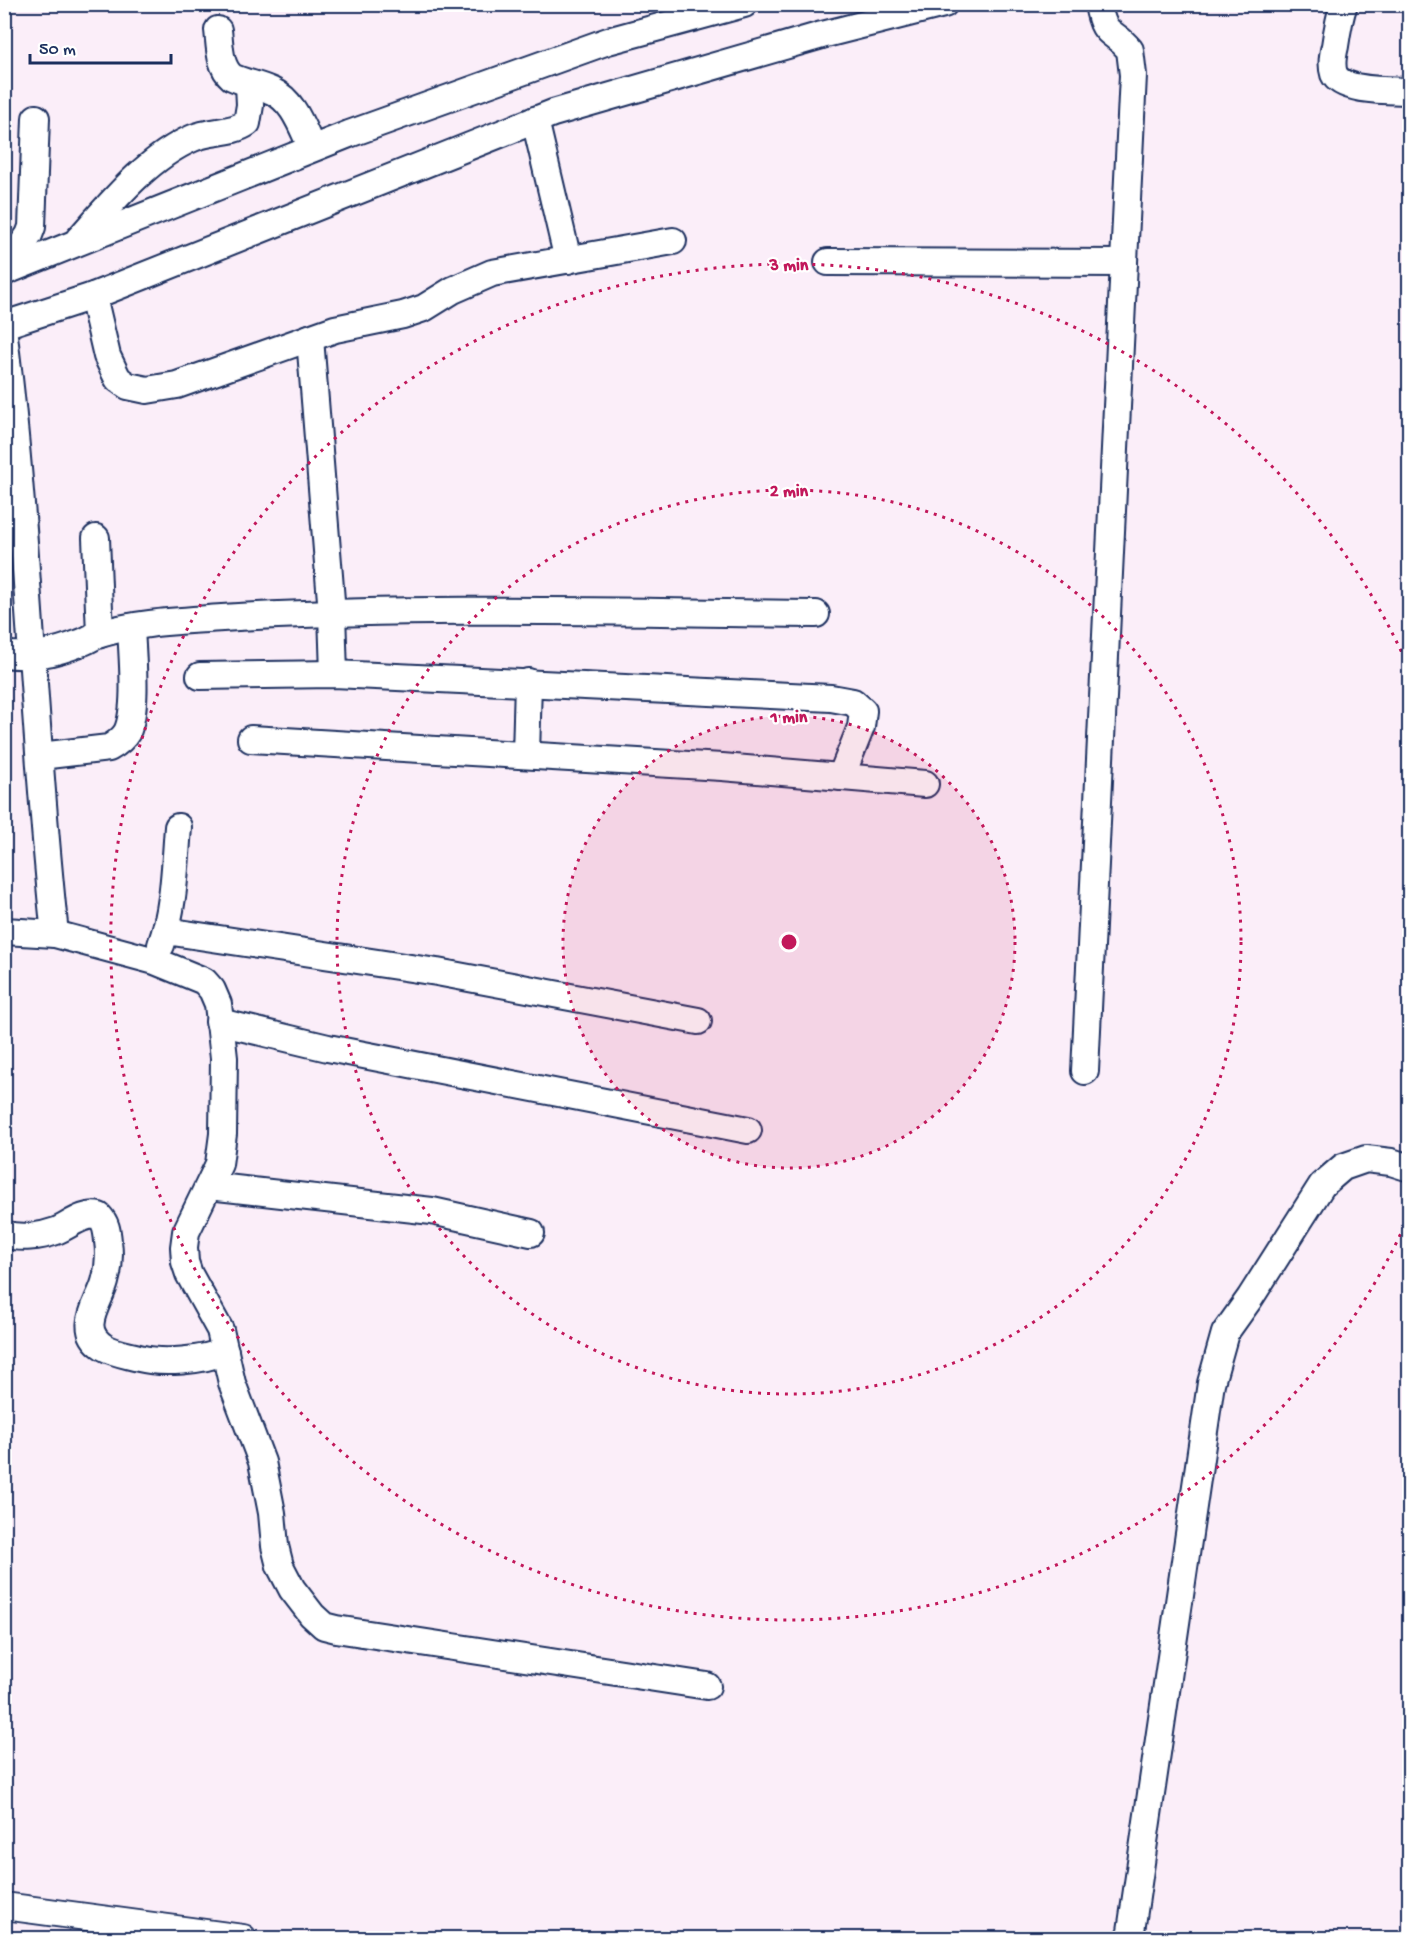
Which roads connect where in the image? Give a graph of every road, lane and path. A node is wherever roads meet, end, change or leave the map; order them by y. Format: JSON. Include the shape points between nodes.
{"nodes":[{"id":1,"x":744,"y":4,"type":"edge"},
{"id":2,"x":944,"y":4,"type":"edge"},
{"id":3,"x":1098,"y":4,"type":"edge"},
{"id":4,"x":1344,"y":4,"type":"edge"},
{"id":5,"x":218,"y":30,"type":"dead end"},
{"id":6,"x":249,"y":84,"type":"junction"},
{"id":7,"x":1410,"y":91,"type":"edge"},
{"id":8,"x":36,"y":118,"type":"dead end"},
{"id":9,"x":535,"y":120,"type":"junction"},
{"id":10,"x":312,"y":148,"type":"junction"},
{"id":11,"x":673,"y":241,"type":"dead end"},
{"id":12,"x":75,"y":244,"type":"junction"},
{"id":13,"x":568,"y":260,"type":"junction"},
{"id":14,"x":828,"y":262,"type":"dead end"},
{"id":15,"x":1124,"y":263,"type":"junction"},
{"id":16,"x":4,"y":271,"type":"edge"},
{"id":17,"x":93,"y":296,"type":"junction"},
{"id":18,"x":4,"y":325,"type":"edge"},
{"id":19,"x":4,"y":336,"type":"edge"},
{"id":20,"x":310,"y":338,"type":"junction"},
{"id":21,"x":96,"y":538,"type":"dead end"},
{"id":22,"x":332,"y":613,"type":"junction"},
{"id":23,"x":816,"y":614,"type":"dead end"},
{"id":24,"x":131,"y":627,"type":"junction"},
{"id":25,"x":100,"y":634,"type":"junction"},
{"id":26,"x":4,"y":654,"type":"edge"},
{"id":27,"x":33,"y":656,"type":"junction"},
{"id":28,"x":334,"y":674,"type":"junction"},
{"id":29,"x":200,"y":676,"type":"dead end"},
{"id":30,"x":528,"y":682,"type":"junction"},
{"id":31,"x":251,"y":739,"type":"dead end"},
{"id":32,"x":526,"y":755,"type":"junction"},
{"id":33,"x":40,"y":756,"type":"junction"},
{"id":34,"x":841,"y":777,"type":"junction"},
{"id":35,"x":925,"y":784,"type":"dead end"},
{"id":36,"x":178,"y":827,"type":"dead end"},
{"id":37,"x":4,"y":931,"type":"edge"},
{"id":38,"x":166,"y":931,"type":"junction"},
{"id":39,"x":55,"y":934,"type":"junction"},
{"id":40,"x":155,"y":961,"type":"junction"},
{"id":41,"x":698,"y":1021,"type":"dead end"},
{"id":42,"x":219,"y":1022,"type":"junction"},
{"id":43,"x":1085,"y":1071,"type":"dead end"},
{"id":44,"x":748,"y":1130,"type":"dead end"},
{"id":45,"x":1410,"y":1168,"type":"edge"},
{"id":46,"x":209,"y":1186,"type":"junction"},
{"id":47,"x":531,"y":1233,"type":"dead end"},
{"id":48,"x":4,"y":1234,"type":"edge"},
{"id":49,"x":225,"y":1351,"type":"junction"},
{"id":50,"x":707,"y":1686,"type":"dead end"},
{"id":51,"x":4,"y":1906,"type":"edge"},
{"id":52,"x":243,"y":1938,"type":"edge"},
{"id":53,"x":1130,"y":1938,"type":"edge"}],
"edges":[{"from":1,"to":10,"type":"street","via":[[608,41]]},
{"from":2,"to":9,"type":"street"},
{"from":3,"to":15,"type":"street","via":[[1105,28],[1125,44],[1132,60]]},
{"from":4,"to":7,"type":"street","via":[[1333,58],[1338,79],[1360,88]]},
{"from":5,"to":6,"type":"street","via":[[225,70]]},
{"from":6,"to":10,"type":"street","via":[[283,97]]},
{"from":6,"to":12,"type":"street","via":[[247,123],[194,137],[155,162],[126,187]]},
{"from":8,"to":16,"type":"street","via":[[32,227]]},
{"from":9,"to":13,"type":"street"},
{"from":9,"to":17,"type":"street"},
{"from":10,"to":12,"type":"street"},
{"from":11,"to":13,"type":"street"},
{"from":12,"to":16,"type":"street"},
{"from":13,"to":20,"type":"street","via":[[492,273],[424,308]]},
{"from":14,"to":15,"type":"street"},
{"from":15,"to":43,"type":"street"},
{"from":17,"to":18,"type":"street"},
{"from":17,"to":20,"type":"street","via":[[107,356],[118,379],[147,390],[177,384]]},
{"from":19,"to":27,"type":"street"},
{"from":20,"to":22,"type":"street"},
{"from":21,"to":25,"type":"street"},
{"from":22,"to":23,"type":"street"},
{"from":22,"to":24,"type":"street"},
{"from":22,"to":28,"type":"street"},
{"from":24,"to":25,"type":"street"},
{"from":24,"to":33,"type":"street","via":[[132,706],[126,734],[109,748]]},
{"from":25,"to":27,"type":"street","via":[[56,652]]},
{"from":26,"to":27,"type":"street"},
{"from":27,"to":33,"type":"street"},
{"from":28,"to":29,"type":"street"},
{"from":28,"to":30,"type":"street"},
{"from":30,"to":32,"type":"street"},
{"from":30,"to":34,"type":"street","via":[[853,702],[863,711],[863,718]]},
{"from":31,"to":32,"type":"street"},
{"from":32,"to":34,"type":"street"},
{"from":33,"to":39,"type":"street"},
{"from":34,"to":35,"type":"street"},
{"from":36,"to":38,"type":"street"},
{"from":37,"to":39,"type":"street"},
{"from":38,"to":40,"type":"street"},
{"from":38,"to":41,"type":"street","via":[[437,972]]},
{"from":39,"to":40,"type":"street"},
{"from":40,"to":42,"type":"street","via":[[204,981],[218,1004]]},
{"from":42,"to":44,"type":"street","via":[[328,1048]]},
{"from":42,"to":46,"type":"street","via":[[224,1058],[223,1134],[219,1164]]},
{"from":45,"to":53,"type":"street","via":[[1366,1160],[1343,1167],[1322,1185],[1225,1333],[1211,1383]]},
{"from":46,"to":47,"type":"street","via":[[432,1211]]},
{"from":46,"to":49,"type":"street","via":[[186,1232],[184,1262],[220,1330]]},
{"from":48,"to":49,"type":"street","via":[[30,1237],[54,1232],[84,1217],[99,1216],[106,1227],[110,1255],[92,1313],[96,1340],[106,1348],[147,1360],[203,1359]]},
{"from":49,"to":50,"type":"street","via":[[232,1383],[262,1462],[280,1566],[292,1589],[324,1626]]},
{"from":51,"to":52,"type":"street"}]}
